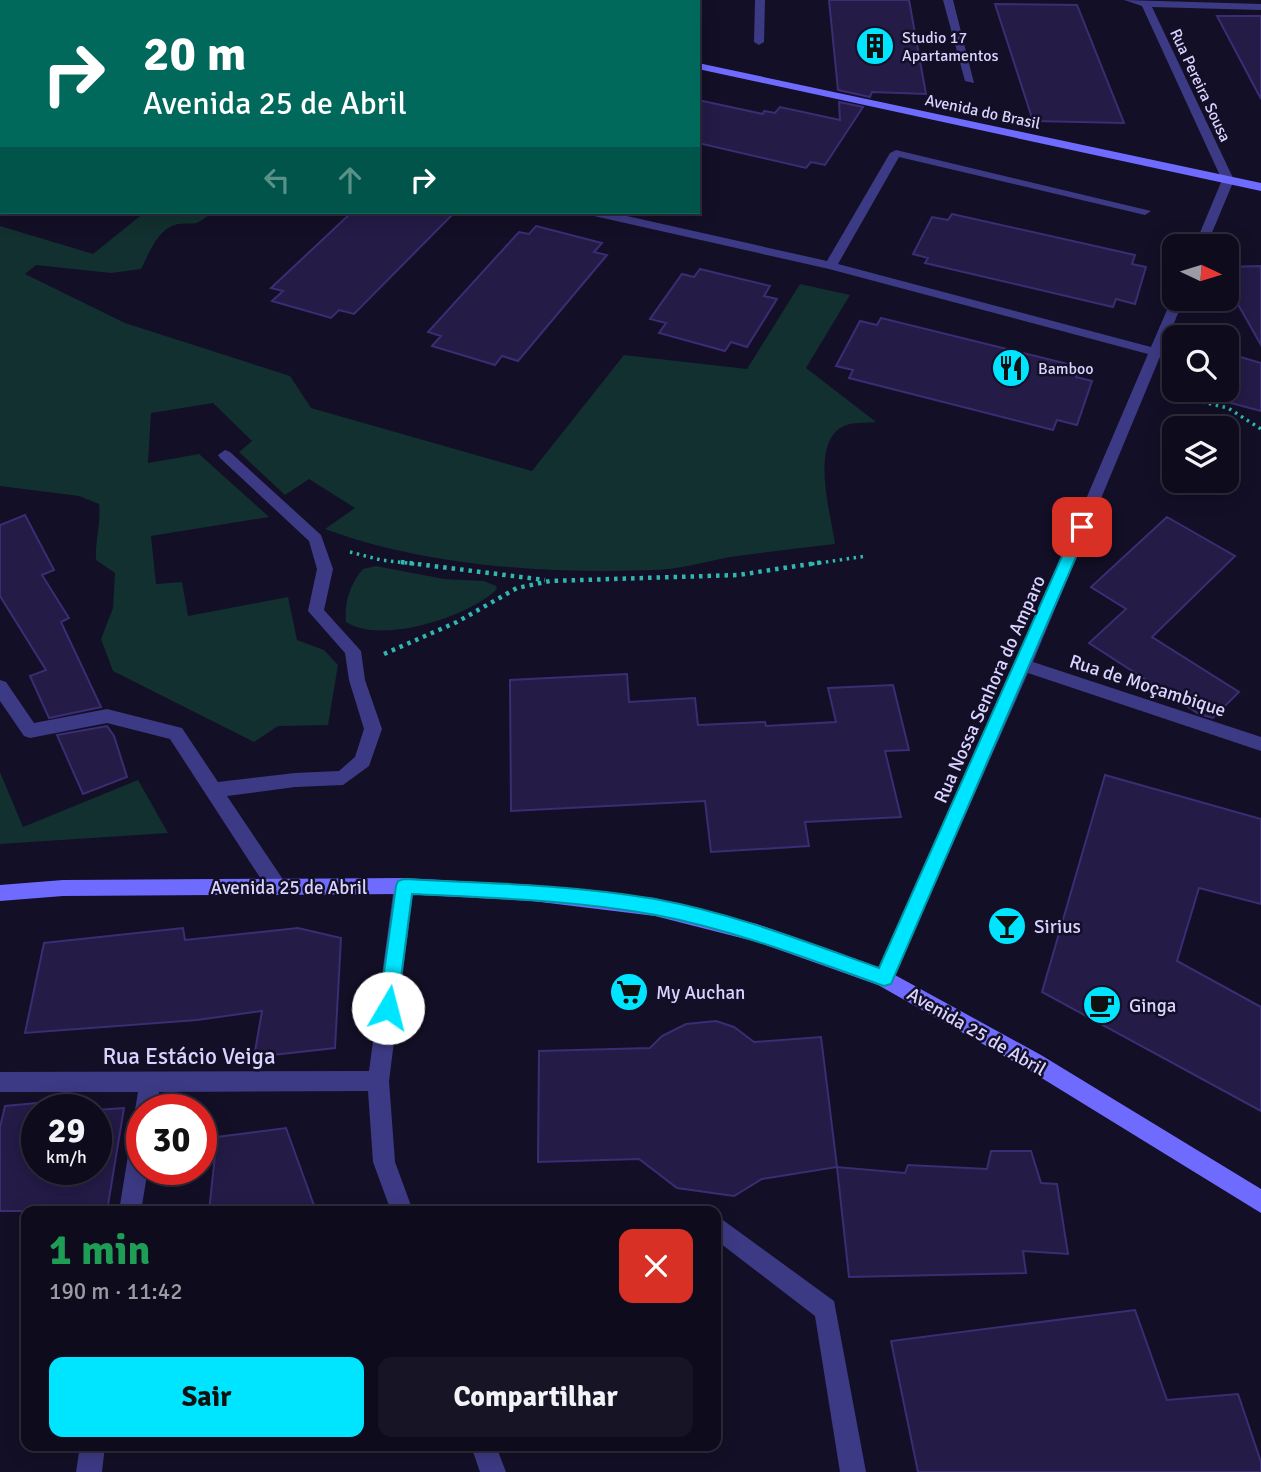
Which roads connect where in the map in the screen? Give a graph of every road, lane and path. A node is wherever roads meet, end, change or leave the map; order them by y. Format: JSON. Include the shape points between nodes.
{"nodes":[{"id":1,"x":760,"y":0,"type":"edge"},
{"id":2,"x":948,"y":0,"type":"edge"},
{"id":3,"x":1129,"y":0,"type":"edge"},
{"id":4,"x":1146,"y":4,"type":"junction"},
{"id":5,"x":1261,"y":7,"type":"edge"},
{"id":6,"x":759,"y":42,"type":"dead end"},
{"id":7,"x":700,"y":66,"type":"edge"},
{"id":8,"x":970,"y":81,"type":"dead end"},
{"id":9,"x":1228,"y":180,"type":"junction"},
{"id":10,"x":1261,"y":187,"type":"edge"},
{"id":11,"x":1145,"y":211,"type":"dead end"},
{"id":12,"x":603,"y":214,"type":"edge"},
{"id":13,"x":1205,"y":234,"type":"edge"},
{"id":14,"x":831,"y":266,"type":"junction"},
{"id":15,"x":1173,"y":312,"type":"edge"},
{"id":16,"x":1156,"y":352,"type":"junction"},
{"id":17,"x":1141,"y":388,"type":"junction"},
{"id":18,"x":1261,"y":429,"type":"edge"},
{"id":19,"x":225,"y":455,"type":"dead end"},
{"id":20,"x":318,"y":547,"type":"junction"},
{"id":21,"x":867,"y":556,"type":"dead end"},
{"id":22,"x":550,"y":581,"type":"junction"},
{"id":23,"x":1023,"y":665,"type":"junction"},
{"id":24,"x":355,"y":667,"type":"junction"},
{"id":25,"x":0,"y":687,"type":"edge"},
{"id":26,"x":1261,"y":744,"type":"edge"},
{"id":27,"x":214,"y":790,"type":"junction"},
{"id":28,"x":404,"y":886,"type":"junction"},
{"id":29,"x":277,"y":887,"type":"junction"},
{"id":30,"x":0,"y":893,"type":"edge"},
{"id":31,"x":884,"y":978,"type":"junction"},
{"id":32,"x":378,"y":1081,"type":"junction"},
{"id":33,"x":150,"y":1082,"type":"junction"},
{"id":34,"x":0,"y":1083,"type":"edge"},
{"id":35,"x":148,"y":1094,"type":"edge"},
{"id":36,"x":134,"y":1185,"type":"edge"},
{"id":37,"x":1261,"y":1202,"type":"edge"},
{"id":38,"x":131,"y":1206,"type":"edge"},
{"id":39,"x":400,"y":1206,"type":"edge"},
{"id":40,"x":721,"y":1230,"type":"edge"},
{"id":41,"x":92,"y":1451,"type":"edge"},
{"id":42,"x":486,"y":1451,"type":"edge"},
{"id":43,"x":89,"y":1472,"type":"edge"},
{"id":44,"x":493,"y":1472,"type":"edge"},
{"id":45,"x":853,"y":1472,"type":"edge"}],
"edges":[{"from":1,"to":6,"type":"street"},
{"from":2,"to":8,"type":"street"},
{"from":3,"to":4,"type":"street"},
{"from":4,"to":5,"type":"street"},
{"from":4,"to":9,"type":"street","name":"Rua Pereira Sousa"},
{"from":7,"to":9,"type":"street","name":"Avenida do Brasil"},
{"from":9,"to":10,"type":"street","name":"Avenida do Brasil"},
{"from":9,"to":13,"type":"street"},
{"from":11,"to":14,"type":"street","via":[[896,153]]},
{"from":12,"to":14,"type":"street"},
{"from":14,"to":16,"type":"street"},
{"from":15,"to":16,"type":"street","name":"Rua Nossa Senhora do Amparo"},
{"from":16,"to":17,"type":"street","name":"Rua Nossa Senhora do Amparo"},
{"from":17,"to":18,"type":"path","via":[[1228,408]]},
{"from":17,"to":23,"type":"street","name":"Rua Nossa Senhora do Amparo"},
{"from":19,"to":20,"type":"street","via":[[316,539]]},
{"from":20,"to":22,"type":"path","via":[[381,560]]},
{"from":20,"to":24,"type":"street","via":[[325,569],[316,611],[353,651]]},
{"from":21,"to":22,"type":"path","via":[[738,575]]},
{"from":22,"to":24,"type":"path","via":[[517,589],[457,622]]},
{"from":23,"to":26,"type":"street","name":"Rua de Moçambique"},
{"from":23,"to":31,"type":"street","name":"Rua Nossa Senhora do Amparo"},
{"from":24,"to":27,"type":"street","via":[[373,729],[363,761],[343,778]]},
{"from":25,"to":27,"type":"street","via":[[30,731],[107,716],[176,733]]},
{"from":27,"to":29,"type":"street"},
{"from":28,"to":29,"type":"street","name":"Avenida 25 de Abril"},
{"from":28,"to":31,"type":"street","name":"Avenida 25 de Abril","via":[[531,893],[655,907],[757,933]]},
{"from":28,"to":32,"type":"street"},
{"from":29,"to":30,"type":"street","name":"Avenida 25 de Abril","via":[[64,888]]},
{"from":31,"to":37,"type":"street","name":"Avenida 25 de Abril","via":[[1034,1062]]},
{"from":32,"to":33,"type":"street","name":"Rua Estácio Veiga"},
{"from":32,"to":39,"type":"street","via":[[384,1162]]},
{"from":33,"to":34,"type":"street","name":"Rua Estácio Veiga"},
{"from":33,"to":35,"type":"street"},
{"from":36,"to":38,"type":"street"},
{"from":40,"to":45,"type":"street","via":[[826,1309]]},
{"from":41,"to":43,"type":"street"},
{"from":42,"to":44,"type":"street"}]}
